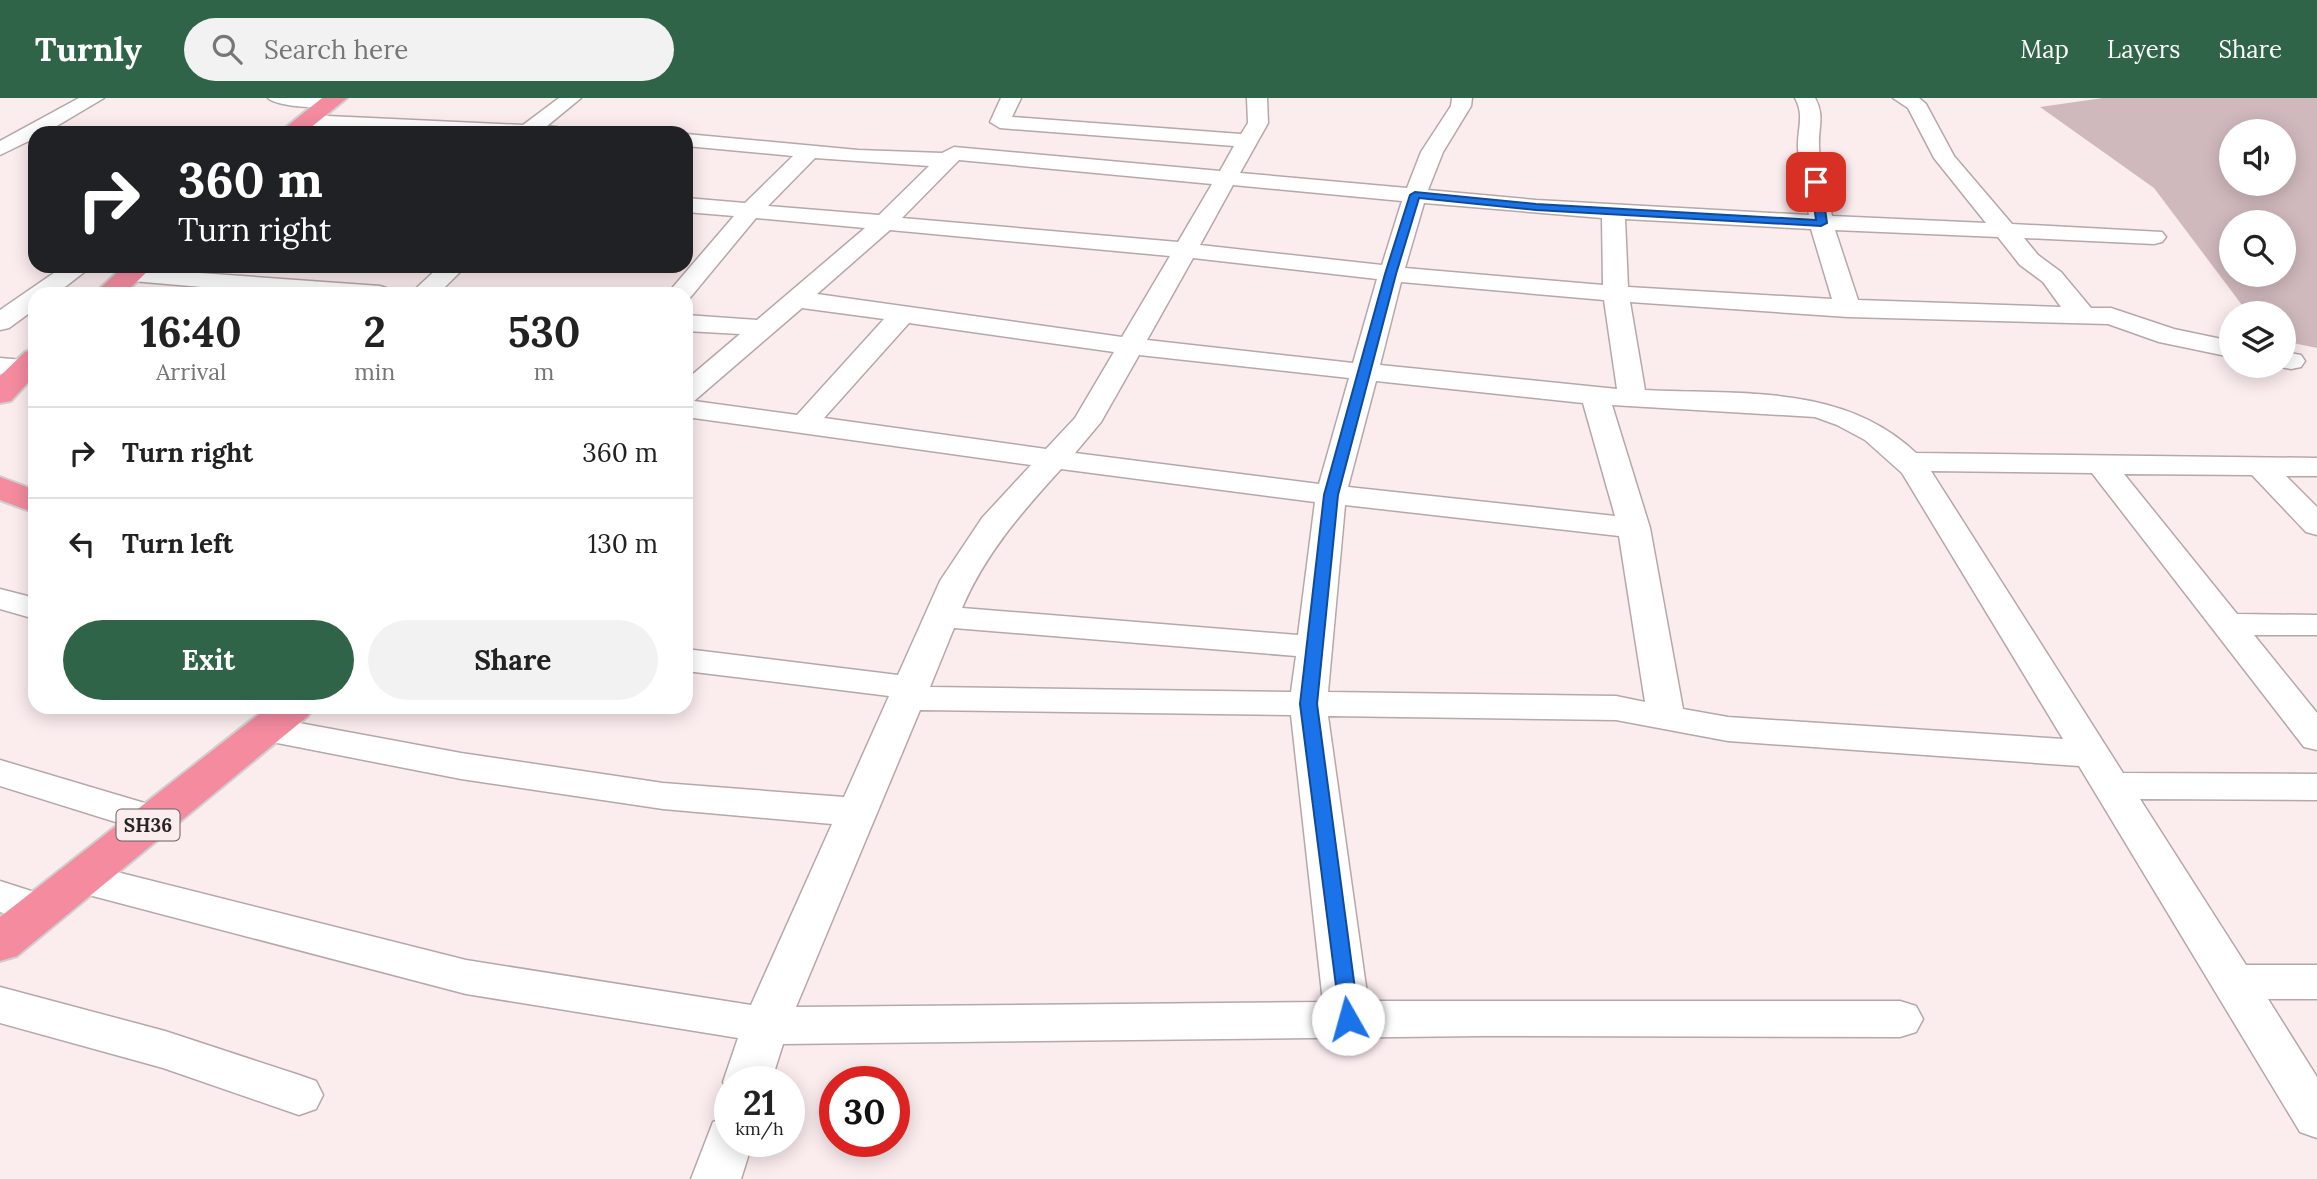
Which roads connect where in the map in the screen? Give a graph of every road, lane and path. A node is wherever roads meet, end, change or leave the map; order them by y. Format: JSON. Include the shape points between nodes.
{"nodes":[{"id":1,"x":94,"y":98,"type":"edge"},
{"id":2,"x":278,"y":98,"type":"edge"},
{"id":3,"x":571,"y":98,"type":"edge"},
{"id":4,"x":1011,"y":98,"type":"edge"},
{"id":5,"x":1257,"y":98,"type":"edge"},
{"id":6,"x":1462,"y":98,"type":"edge"},
{"id":7,"x":1805,"y":98,"type":"edge"},
{"id":8,"x":1903,"y":98,"type":"edge"},
{"id":9,"x":334,"y":100,"type":"edge"},
{"id":10,"x":42,"y":126,"type":"edge"},
{"id":11,"x":299,"y":126,"type":"edge"},
{"id":12,"x":535,"y":126,"type":"edge"},
{"id":13,"x":28,"y":134,"type":"edge"},
{"id":14,"x":693,"y":141,"type":"edge"},
{"id":15,"x":1247,"y":141,"type":"junction"},
{"id":16,"x":0,"y":149,"type":"edge"},
{"id":17,"x":810,"y":151,"type":"junction"},
{"id":18,"x":947,"y":160,"type":"junction"},
{"id":19,"x":1227,"y":176,"type":"junction"},
{"id":20,"x":1415,"y":195,"type":"junction"},
{"id":21,"x":693,"y":206,"type":"edge"},
{"id":22,"x":751,"y":210,"type":"junction"},
{"id":23,"x":1613,"y":212,"type":"junction"},
{"id":24,"x":886,"y":221,"type":"junction"},
{"id":25,"x":1821,"y":223,"type":"junction"},
{"id":26,"x":2008,"y":231,"type":"junction"},
{"id":27,"x":2154,"y":237,"type":"dead end"},
{"id":28,"x":1184,"y":250,"type":"junction"},
{"id":29,"x":696,"y":262,"type":"edge"},
{"id":30,"x":70,"y":273,"type":"edge"},
{"id":31,"x":132,"y":273,"type":"edge"},
{"id":32,"x":166,"y":273,"type":"edge"},
{"id":33,"x":446,"y":273,"type":"edge"},
{"id":34,"x":1391,"y":274,"type":"junction"},
{"id":35,"x":50,"y":287,"type":"edge"},
{"id":36,"x":116,"y":287,"type":"edge"},
{"id":37,"x":309,"y":287,"type":"edge"},
{"id":38,"x":432,"y":287,"type":"edge"},
{"id":39,"x":1616,"y":293,"type":"junction"},
{"id":40,"x":794,"y":299,"type":"junction"},
{"id":41,"x":28,"y":302,"type":"edge"},
{"id":42,"x":1848,"y":309,"type":"junction"},
{"id":43,"x":903,"y":314,"type":"junction"},
{"id":44,"x":2085,"y":316,"type":"junction"},
{"id":45,"x":0,"y":322,"type":"edge"},
{"id":46,"x":693,"y":323,"type":"edge"},
{"id":47,"x":761,"y":328,"type":"junction"},
{"id":48,"x":1130,"y":346,"type":"junction"},
{"id":49,"x":2219,"y":347,"type":"edge"},
{"id":50,"x":20,"y":364,"type":"edge"},
{"id":51,"x":1364,"y":372,"type":"junction"},
{"id":52,"x":693,"y":382,"type":"edge"},
{"id":53,"x":0,"y":394,"type":"edge"},
{"id":54,"x":1595,"y":396,"type":"junction"},
{"id":55,"x":1632,"y":397,"type":"junction"},
{"id":56,"x":693,"y":409,"type":"edge"},
{"id":57,"x":804,"y":424,"type":"junction"},
{"id":58,"x":1053,"y":459,"type":"junction"},
{"id":59,"x":1908,"y":461,"type":"junction"},
{"id":60,"x":2100,"y":464,"type":"junction"},
{"id":61,"x":2260,"y":466,"type":"junction"},
{"id":62,"x":2317,"y":467,"type":"edge"},
{"id":63,"x":0,"y":487,"type":"edge"},
{"id":64,"x":1331,"y":495,"type":"junction"},
{"id":65,"x":28,"y":500,"type":"edge"},
{"id":66,"x":2317,"y":525,"type":"edge"},
{"id":67,"x":1634,"y":528,"type":"junction"},
{"id":68,"x":1,"y":599,"type":"edge"},
{"id":69,"x":28,"y":607,"type":"edge"},
{"id":70,"x":941,"y":617,"type":"junction"},
{"id":71,"x":2227,"y":624,"type":"junction"},
{"id":72,"x":2317,"y":625,"type":"edge"},
{"id":73,"x":1314,"y":647,"type":"junction"},
{"id":74,"x":693,"y":661,"type":"edge"},
{"id":75,"x":909,"y":693,"type":"junction"},
{"id":76,"x":1308,"y":704,"type":"junction"},
{"id":77,"x":1666,"y":717,"type":"junction"},
{"id":78,"x":281,"y":718,"type":"edge"},
{"id":79,"x":2317,"y":738,"type":"edge"},
{"id":80,"x":2091,"y":754,"type":"junction"},
{"id":81,"x":0,"y":773,"type":"edge"},
{"id":82,"x":2111,"y":786,"type":"junction"},
{"id":83,"x":2317,"y":787,"type":"edge"},
{"id":84,"x":858,"y":812,"type":"junction"},
{"id":85,"x":154,"y":820,"type":"junction"},
{"id":86,"x":81,"y":878,"type":"junction"},
{"id":87,"x":0,"y":896,"type":"edge"},
{"id":88,"x":41,"y":911,"type":"junction"},
{"id":89,"x":0,"y":943,"type":"edge"},
{"id":90,"x":2233,"y":982,"type":"junction"},
{"id":91,"x":2317,"y":982,"type":"edge"},
{"id":92,"x":0,"y":1006,"type":"edge"},
{"id":93,"x":1348,"y":1019,"type":"junction"},
{"id":94,"x":1900,"y":1019,"type":"dead end"},
{"id":95,"x":765,"y":1026,"type":"junction"},
{"id":96,"x":752,"y":1066,"type":"edge"},
{"id":97,"x":299,"y":1095,"type":"dead end"},
{"id":98,"x":2317,"y":1118,"type":"edge"},
{"id":99,"x":723,"y":1157,"type":"edge"},
{"id":100,"x":716,"y":1179,"type":"edge"}],
"edges":[{"from":1,"to":10,"type":"street"},
{"from":2,"to":9,"type":"street"},
{"from":3,"to":12,"type":"street"},
{"from":4,"to":15,"type":"street","via":[[1000,122]]},
{"from":5,"to":15,"type":"street","via":[[1258,123]]},
{"from":6,"to":20,"type":"street"},
{"from":7,"to":25,"type":"street","via":[[1810,107],[1808,145]]},
{"from":8,"to":26,"type":"street","via":[[1916,104],[1945,158]]},
{"from":9,"to":11,"type":"highway"},
{"from":13,"to":16,"type":"street"},
{"from":14,"to":17,"type":"street"},
{"from":15,"to":19,"type":"street"},
{"from":17,"to":18,"type":"street"},
{"from":17,"to":22,"type":"street"},
{"from":18,"to":19,"type":"street","via":[[954,153]]},
{"from":18,"to":24,"type":"street"},
{"from":19,"to":20,"type":"street"},
{"from":19,"to":28,"type":"street"},
{"from":20,"to":23,"type":"street"},
{"from":20,"to":34,"type":"street"},
{"from":21,"to":22,"type":"street"},
{"from":22,"to":24,"type":"street"},
{"from":22,"to":29,"type":"street"},
{"from":23,"to":25,"type":"street"},
{"from":23,"to":39,"type":"street"},
{"from":24,"to":28,"type":"street"},
{"from":24,"to":40,"type":"street"},
{"from":25,"to":26,"type":"street"},
{"from":25,"to":42,"type":"street"},
{"from":26,"to":27,"type":"street"},
{"from":26,"to":44,"type":"street","via":[[2029,260],[2052,276]]},
{"from":28,"to":34,"type":"street"},
{"from":28,"to":48,"type":"street"},
{"from":30,"to":35,"type":"street"},
{"from":31,"to":36,"type":"highway"},
{"from":32,"to":37,"type":"street"},
{"from":33,"to":38,"type":"street"},
{"from":34,"to":39,"type":"street"},
{"from":34,"to":51,"type":"street"},
{"from":39,"to":42,"type":"street"},
{"from":39,"to":55,"type":"street"},
{"from":40,"to":43,"type":"street"},
{"from":40,"to":47,"type":"street"},
{"from":41,"to":45,"type":"street"},
{"from":42,"to":44,"type":"street"},
{"from":43,"to":48,"type":"street"},
{"from":43,"to":57,"type":"street"},
{"from":44,"to":49,"type":"street","via":[[2110,316],[2168,337]]},
{"from":46,"to":47,"type":"street"},
{"from":47,"to":52,"type":"street"},
{"from":48,"to":51,"type":"street"},
{"from":48,"to":58,"type":"street","via":[[1087,422]]},
{"from":50,"to":53,"type":"highway"},
{"from":51,"to":54,"type":"street"},
{"from":51,"to":64,"type":"street"},
{"from":54,"to":55,"type":"street"},
{"from":54,"to":67,"type":"street"},
{"from":55,"to":59,"type":"street","via":[[1829,410],[1871,432]]},
{"from":56,"to":57,"type":"street"},
{"from":57,"to":58,"type":"street"},
{"from":58,"to":64,"type":"street"},
{"from":58,"to":70,"type":"street","via":[[993,525],[957,580]]},
{"from":59,"to":60,"type":"street"},
{"from":59,"to":80,"type":"street"},
{"from":60,"to":61,"type":"street"},
{"from":60,"to":71,"type":"street"},
{"from":61,"to":62,"type":"street"},
{"from":61,"to":66,"type":"street"},
{"from":63,"to":65,"type":"highway"},
{"from":64,"to":67,"type":"street"},
{"from":64,"to":73,"type":"street"},
{"from":67,"to":77,"type":"street"},
{"from":68,"to":69,"type":"street"},
{"from":70,"to":73,"type":"street"},
{"from":70,"to":75,"type":"street"},
{"from":71,"to":72,"type":"street"},
{"from":71,"to":79,"type":"street"},
{"from":73,"to":76,"type":"street"},
{"from":74,"to":75,"type":"street"},
{"from":75,"to":76,"type":"street"},
{"from":75,"to":84,"type":"street"},
{"from":76,"to":77,"type":"street","via":[[1616,708]]},
{"from":76,"to":93,"type":"street"},
{"from":77,"to":80,"type":"street","via":[[1728,729]]},
{"from":78,"to":84,"type":"street","via":[[461,766],[663,796]]},
{"from":78,"to":85,"type":"highway","number":"SH36"},
{"from":80,"to":82,"type":"street"},
{"from":81,"to":85,"type":"street"},
{"from":82,"to":83,"type":"street"},
{"from":82,"to":90,"type":"street"},
{"from":84,"to":95,"type":"street"},
{"from":85,"to":86,"type":"highway","number":"SH36"},
{"from":86,"to":88,"type":"highway","number":"SH36"},
{"from":86,"to":95,"type":"street","via":[[466,977]]},
{"from":87,"to":88,"type":"street"},
{"from":88,"to":89,"type":"highway","number":"SH36"},
{"from":90,"to":91,"type":"street"},
{"from":90,"to":98,"type":"street"},
{"from":92,"to":97,"type":"street","via":[[165,1050]]},
{"from":93,"to":94,"type":"street"},
{"from":93,"to":95,"type":"street"},
{"from":95,"to":96,"type":"street"},
{"from":99,"to":100,"type":"street"}]}
